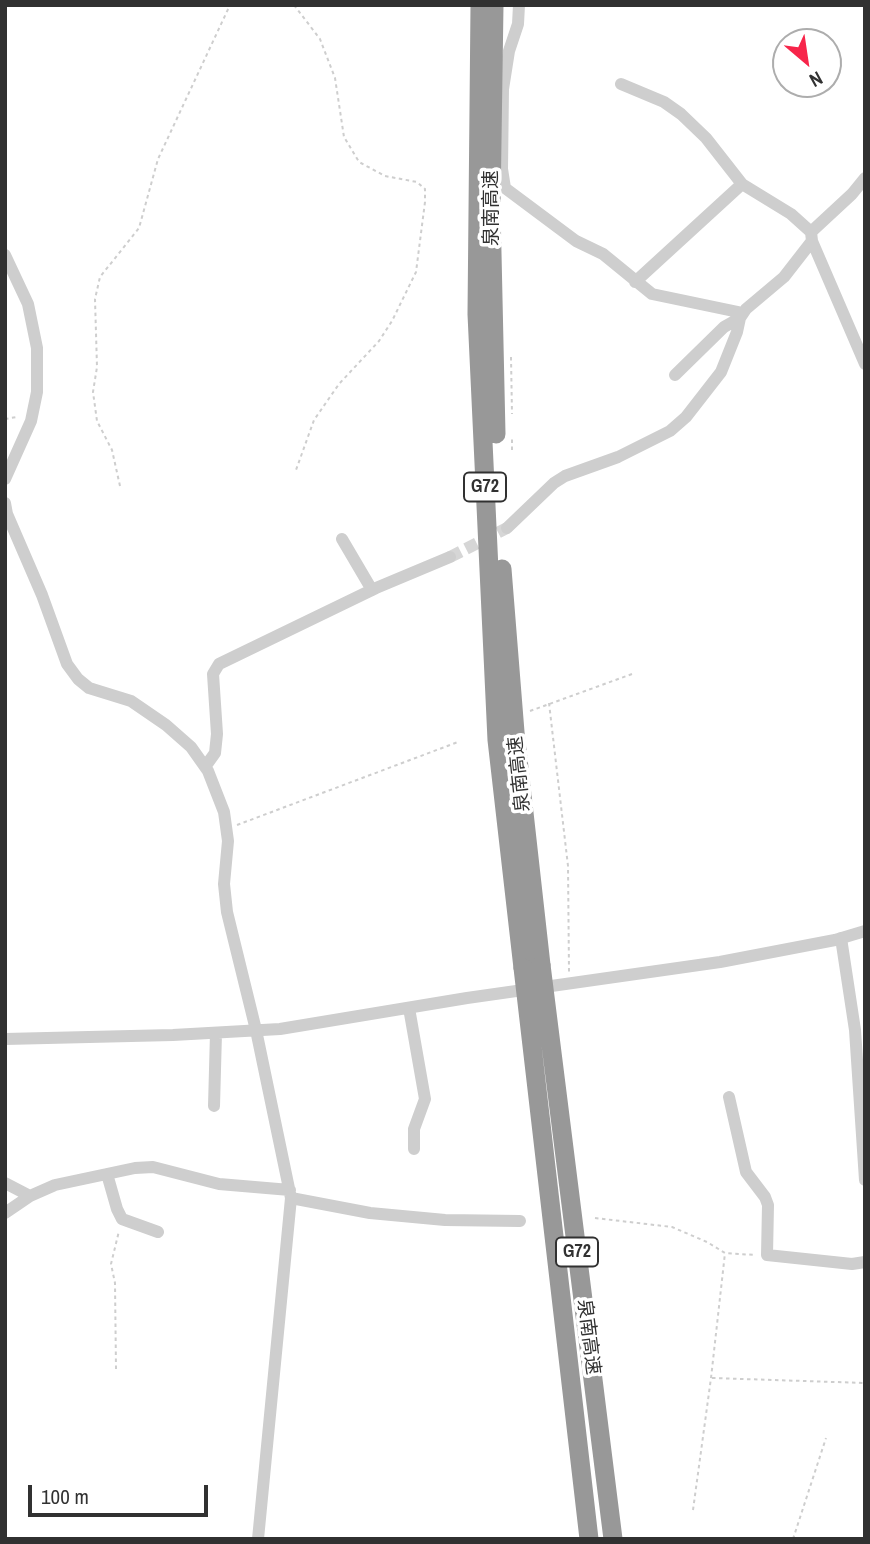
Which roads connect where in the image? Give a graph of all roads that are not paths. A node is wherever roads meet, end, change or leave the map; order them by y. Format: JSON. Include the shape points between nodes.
{"nodes":[{"id":1,"x":480,"y":5,"type":"edge"},
{"id":2,"x":494,"y":5,"type":"edge"},
{"id":3,"x":519,"y":5,"type":"edge"},
{"id":4,"x":621,"y":84,"type":"dead end"},
{"id":5,"x":865,"y":178,"type":"edge"},
{"id":6,"x":742,"y":184,"type":"junction"},
{"id":7,"x":812,"y":237,"type":"junction"},
{"id":8,"x":5,"y":255,"type":"edge"},
{"id":9,"x":635,"y":282,"type":"junction"},
{"id":10,"x":741,"y":315,"type":"junction"},
{"id":11,"x":865,"y":364,"type":"edge"},
{"id":12,"x":675,"y":374,"type":"dead end"},
{"id":13,"x":5,"y":479,"type":"edge"},
{"id":14,"x":5,"y":503,"type":"edge"},
{"id":15,"x":507,"y":528,"type":"tunnel mouth"},
{"id":16,"x":342,"y":539,"type":"dead end"},
{"id":17,"x":450,"y":557,"type":"tunnel mouth"},
{"id":18,"x":372,"y":590,"type":"junction"},
{"id":19,"x":205,"y":767,"type":"junction"},
{"id":20,"x":865,"y":931,"type":"edge"},
{"id":21,"x":841,"y":938,"type":"junction"},
{"id":22,"x":532,"y":966,"type":"junction"},
{"id":23,"x":409,"y":1008,"type":"junction"},
{"id":24,"x":256,"y":1030,"type":"junction"},
{"id":25,"x":216,"y":1033,"type":"junction"},
{"id":26,"x":5,"y":1039,"type":"edge"},
{"id":27,"x":729,"y":1097,"type":"dead end"},
{"id":28,"x":214,"y":1106,"type":"dead end"},
{"id":29,"x":414,"y":1149,"type":"dead end"},
{"id":30,"x":107,"y":1174,"type":"junction"},
{"id":31,"x":865,"y":1180,"type":"edge"},
{"id":32,"x":5,"y":1183,"type":"edge"},
{"id":33,"x":290,"y":1194,"type":"junction"},
{"id":34,"x":30,"y":1196,"type":"junction"},
{"id":35,"x":5,"y":1213,"type":"edge"},
{"id":36,"x":520,"y":1221,"type":"dead end"},
{"id":37,"x":158,"y":1232,"type":"dead end"},
{"id":38,"x":865,"y":1262,"type":"edge"},
{"id":39,"x":258,"y":1539,"type":"edge"},
{"id":40,"x":589,"y":1539,"type":"edge"},
{"id":41,"x":613,"y":1539,"type":"edge"}],
"edges":[{"from":1,"to":22,"type":"highway","name":"泉南高速","number":"G72","via":[[478,342],[496,740]]},
{"from":2,"to":22,"type":"highway","name":"泉南高速","number":"G72","via":[[491,208],[497,510]]},
{"from":3,"to":9,"type":"street","via":[[503,89],[505,188],[576,241],[603,254]]},
{"from":4,"to":6,"type":"street","via":[[681,114]]},
{"from":5,"to":7,"type":"street"},
{"from":6,"to":7,"type":"street","via":[[791,214]]},
{"from":6,"to":9,"type":"street"},
{"from":7,"to":10,"type":"street","via":[[784,277]]},
{"from":7,"to":11,"type":"street"},
{"from":8,"to":13,"type":"street","via":[[28,304],[37,348],[37,392],[31,421]]},
{"from":9,"to":10,"type":"street","via":[[652,294]]},
{"from":10,"to":12,"type":"street"},
{"from":10,"to":15,"type":"street","via":[[721,372],[686,418],[618,457],[565,475]]},
{"from":14,"to":19,"type":"street","via":[[67,664],[89,688],[131,701],[166,725]]},
{"from":16,"to":18,"type":"street"},
{"from":17,"to":18,"type":"street"},
{"from":18,"to":19,"type":"street","via":[[219,664],[213,674],[215,752]]},
{"from":19,"to":24,"type":"street","via":[[224,812],[227,912]]},
{"from":20,"to":21,"type":"street"},
{"from":21,"to":23,"type":"street","via":[[720,962]]},
{"from":21,"to":31,"type":"street","via":[[855,1030]]},
{"from":22,"to":40,"type":"highway","name":"泉南高速","number":"G72","bridge":true},
{"from":22,"to":41,"type":"highway","name":"泉南高速","number":"G72","bridge":true},
{"from":23,"to":24,"type":"street"},
{"from":23,"to":29,"type":"street","via":[[425,1099],[414,1129]]},
{"from":24,"to":25,"type":"street"},
{"from":24,"to":33,"type":"street"},
{"from":25,"to":26,"type":"street"},
{"from":25,"to":28,"type":"street"},
{"from":27,"to":38,"type":"street","via":[[746,1172],[768,1205],[767,1255]]},
{"from":30,"to":33,"type":"street","via":[[153,1167],[219,1184]]},
{"from":30,"to":34,"type":"street","via":[[55,1185]]},
{"from":30,"to":37,"type":"street","via":[[122,1219]]},
{"from":32,"to":34,"type":"street"},
{"from":33,"to":36,"type":"street","via":[[370,1213]]},
{"from":33,"to":39,"type":"street"},
{"from":34,"to":35,"type":"street"}]}
